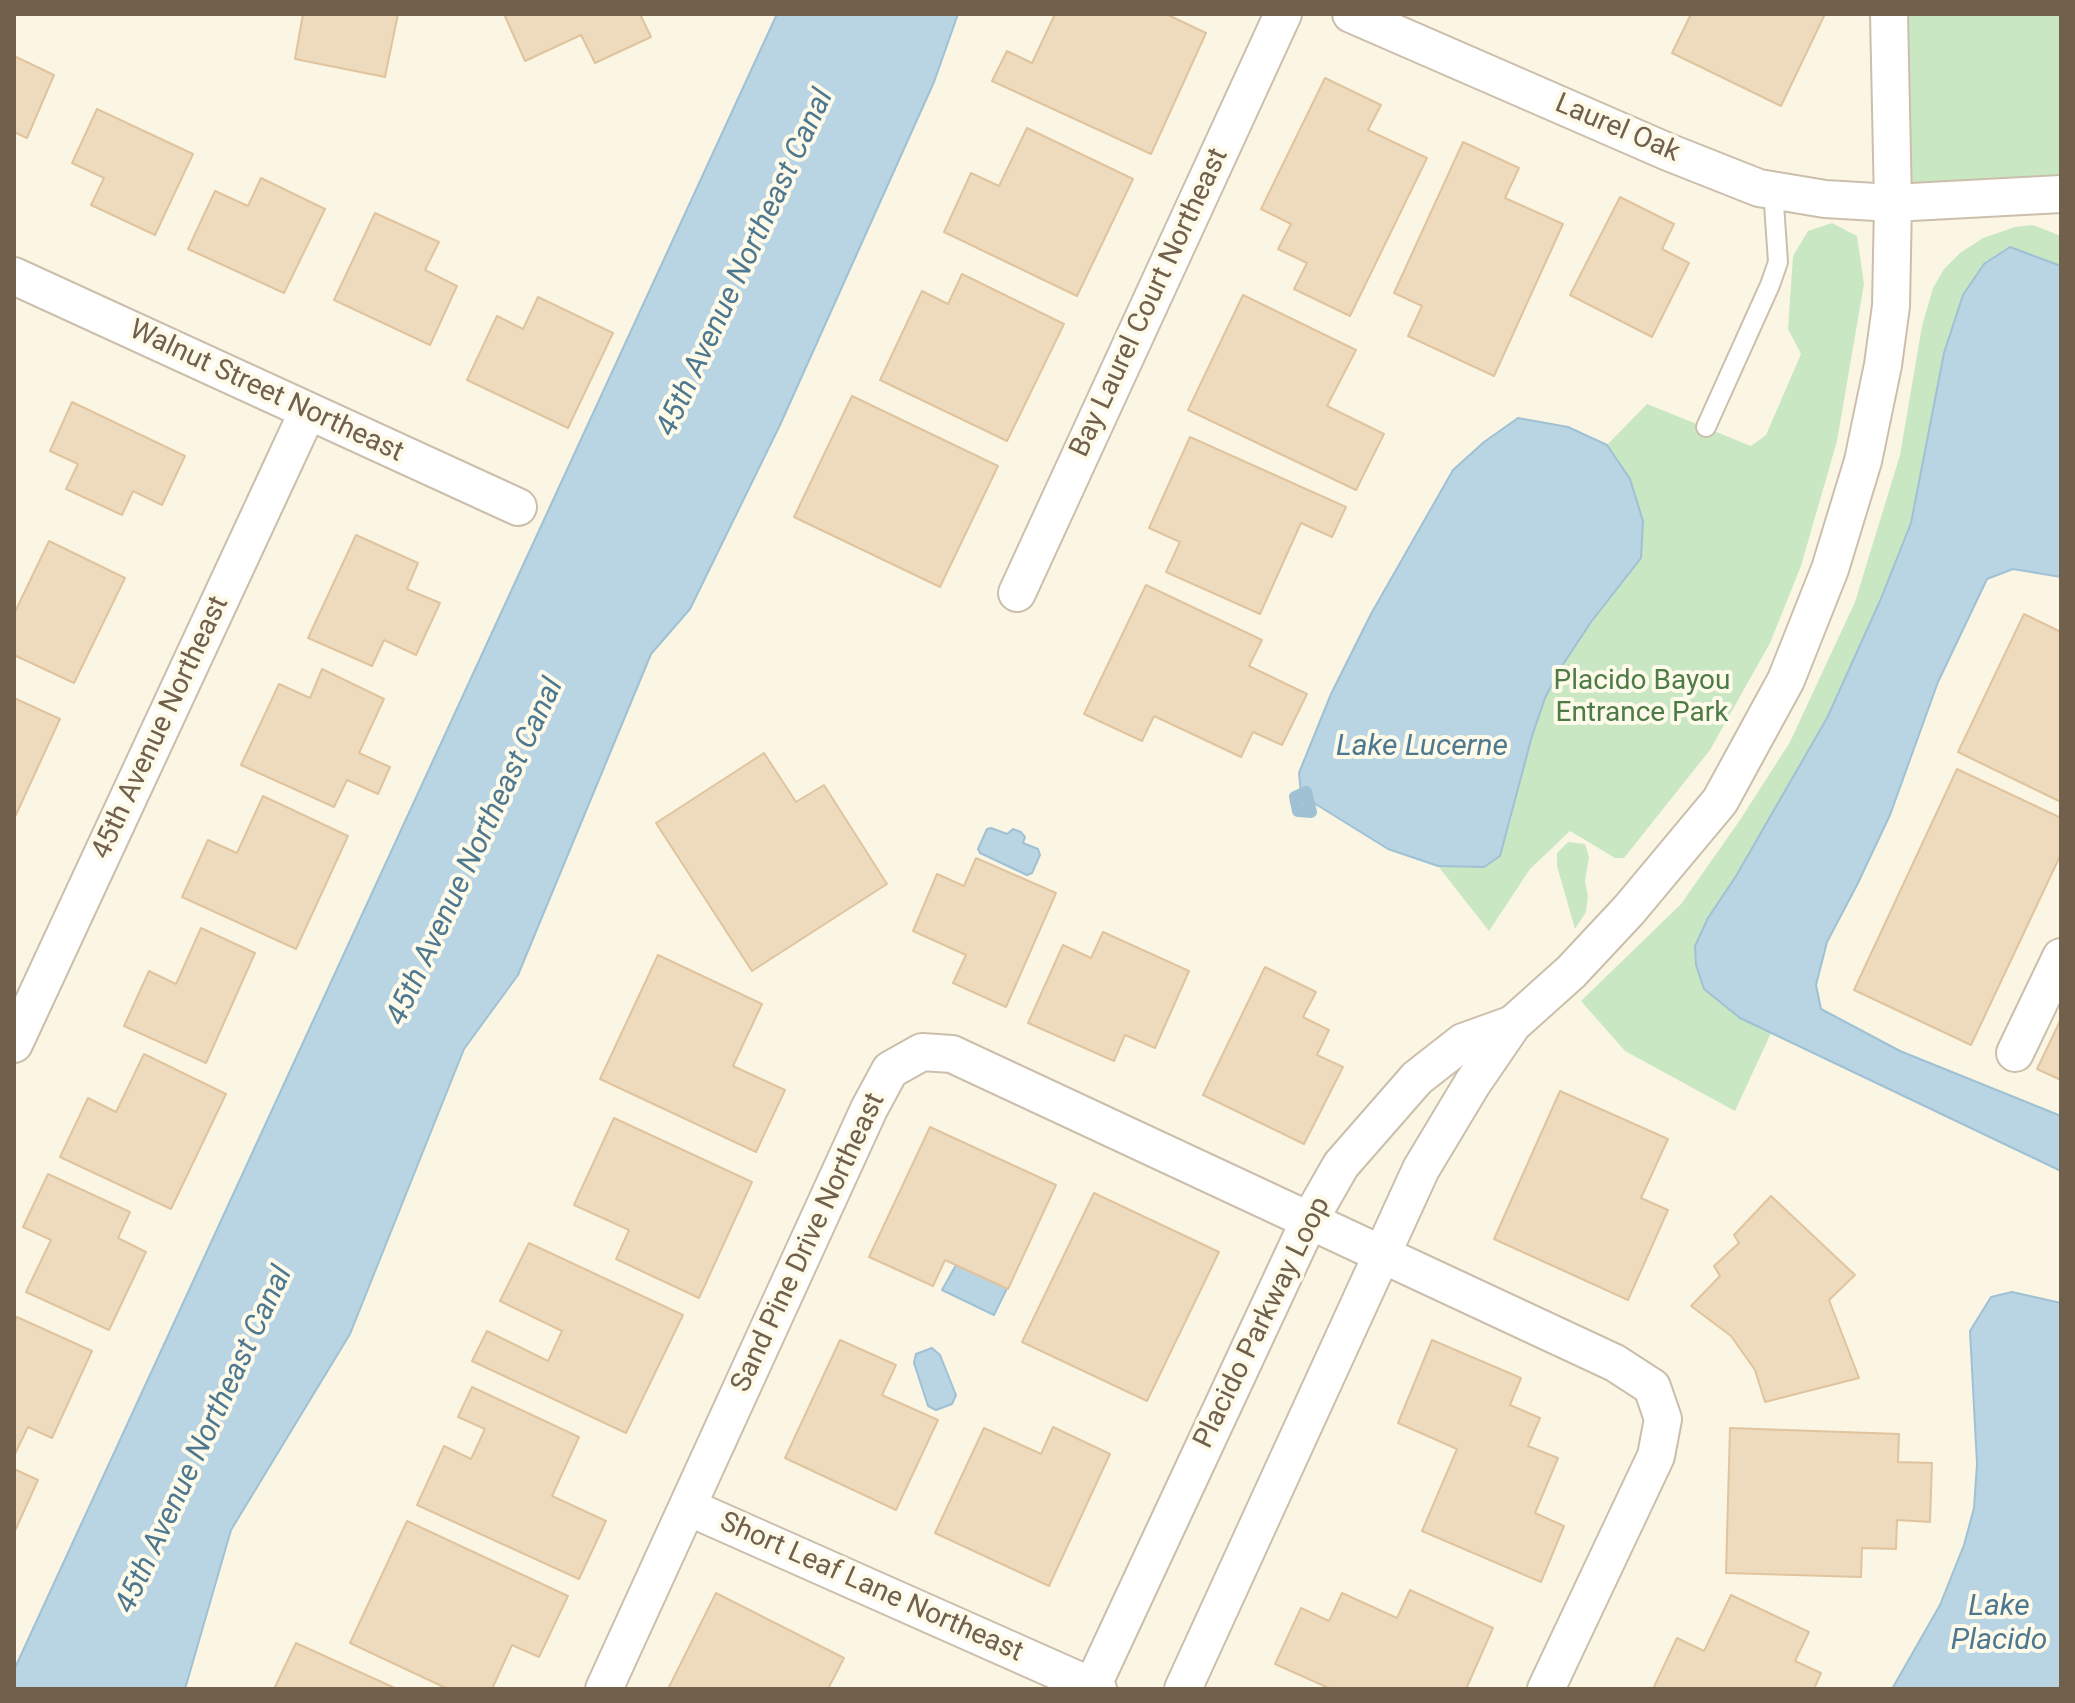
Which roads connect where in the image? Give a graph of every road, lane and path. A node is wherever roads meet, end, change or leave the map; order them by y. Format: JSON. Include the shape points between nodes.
{"nodes":[{"id":1,"x":1283,"y":14,"type":"edge"},
{"id":2,"x":1351,"y":14,"type":"edge"},
{"id":3,"x":1889,"y":14,"type":"edge"},
{"id":4,"x":1773,"y":190,"type":"junction"},
{"id":5,"x":2061,"y":194,"type":"edge"},
{"id":6,"x":1893,"y":203,"type":"junction"},
{"id":7,"x":14,"y":276,"type":"edge"},
{"id":8,"x":308,"y":411,"type":"junction"},
{"id":9,"x":1706,"y":427,"type":"dead end"},
{"id":10,"x":518,"y":507,"type":"dead end"},
{"id":11,"x":1017,"y":593,"type":"dead end"},
{"id":12,"x":2061,"y":957,"type":"edge"},
{"id":13,"x":1513,"y":1024,"type":"junction"},
{"id":14,"x":14,"y":1044,"type":"edge"},
{"id":15,"x":2015,"y":1053,"type":"dead end"},
{"id":16,"x":1309,"y":1221,"type":"junction"},
{"id":17,"x":1381,"y":1255,"type":"junction"},
{"id":18,"x":688,"y":1507,"type":"junction"},
{"id":19,"x":1093,"y":1688,"type":"edge"},
{"id":20,"x":604,"y":1689,"type":"edge"},
{"id":21,"x":1183,"y":1689,"type":"edge"},
{"id":22,"x":1546,"y":1689,"type":"edge"}],
"edges":[{"from":1,"to":11,"type":"street","name":"Bay Laurel Court Northeast"},
{"from":2,"to":4,"type":"street","name":"Laurel Oak","via":[[1668,152]]},
{"from":3,"to":6,"type":"street","name":"Placido Parkway Loop"},
{"from":4,"to":6,"type":"street","name":"Laurel Oak"},
{"from":4,"to":9,"type":"lane","via":[[1778,262]]},
{"from":5,"to":6,"type":"street"},
{"from":6,"to":13,"type":"street","name":"Placido Parkway Loop","via":[[1891,306],[1866,448],[1830,569],[1786,680],[1720,801],[1629,910]]},
{"from":7,"to":8,"type":"street","name":"Walnut Street Northeast"},
{"from":8,"to":10,"type":"street","name":"Walnut Street Northeast"},
{"from":8,"to":14,"type":"street","name":"45th Avenue Northeast"},
{"from":12,"to":15,"type":"street"},
{"from":13,"to":16,"type":"street","name":"Placido Parkway Loop","via":[[1463,1042],[1417,1078],[1341,1165]]},
{"from":13,"to":17,"type":"street","name":"Placido Parkway Loop","via":[[1421,1169]]},
{"from":16,"to":17,"type":"street","name":"Sand Pine Drive Northeast"},
{"from":16,"to":18,"type":"street","name":"Sand Pine Drive Northeast","via":[[952,1054],[922,1052],[890,1070],[869,1109]]},
{"from":16,"to":19,"type":"street","name":"Placido Parkway Loop"},
{"from":17,"to":21,"type":"street","name":"Placido Parkway Loop"},
{"from":17,"to":22,"type":"street","name":"Sand Pine Drive Northeast","via":[[1615,1363],[1652,1387],[1663,1419],[1656,1456]]},
{"from":18,"to":19,"type":"street","name":"Short Leaf Lane Northeast"},
{"from":18,"to":20,"type":"street","name":"Sand Pine Drive Northeast"}]}
